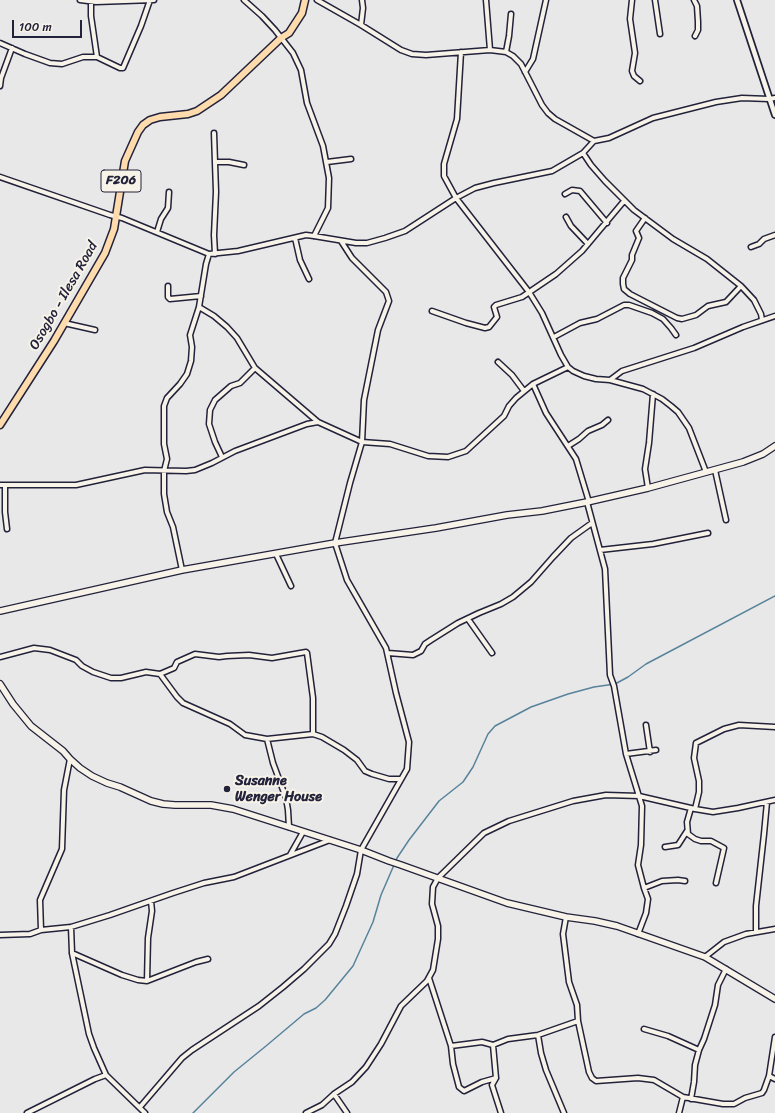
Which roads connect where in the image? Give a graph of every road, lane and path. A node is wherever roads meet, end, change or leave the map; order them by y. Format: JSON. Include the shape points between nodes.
{"nodes":[{"id":1,"x":80,"y":0,"type":"edge"},
{"id":2,"x":150,"y":0,"type":"edge"},
{"id":3,"x":154,"y":0,"type":"edge"},
{"id":4,"x":244,"y":0,"type":"edge"},
{"id":5,"x":305,"y":0,"type":"edge"},
{"id":6,"x":317,"y":0,"type":"edge"},
{"id":7,"x":362,"y":0,"type":"edge"},
{"id":8,"x":486,"y":0,"type":"edge"},
{"id":9,"x":546,"y":0,"type":"edge"},
{"id":10,"x":632,"y":0,"type":"edge"},
{"id":11,"x":654,"y":0,"type":"edge"},
{"id":12,"x":694,"y":0,"type":"edge"},
{"id":13,"x":737,"y":0,"type":"edge"},
{"id":14,"x":91,"y":1,"type":"junction"},
{"id":15,"x":96,"y":1,"type":"edge"},
{"id":16,"x":511,"y":14,"type":"dead end"},
{"id":17,"x":362,"y":25,"type":"junction"},
{"id":18,"x":660,"y":34,"type":"dead end"},
{"id":19,"x":695,"y":36,"type":"dead end"},
{"id":20,"x":281,"y":38,"type":"junction"},
{"id":21,"x":0,"y":43,"type":"edge"},
{"id":22,"x":12,"y":48,"type":"junction"},
{"id":23,"x":490,"y":50,"type":"junction"},
{"id":24,"x":461,"y":52,"type":"junction"},
{"id":25,"x":506,"y":52,"type":"junction"},
{"id":26,"x":97,"y":57,"type":"junction"},
{"id":27,"x":526,"y":72,"type":"junction"},
{"id":28,"x":1,"y":78,"type":"edge"},
{"id":29,"x":640,"y":81,"type":"dead end"},
{"id":30,"x":0,"y":86,"type":"edge"},
{"id":31,"x":775,"y":98,"type":"edge"},
{"id":32,"x":769,"y":99,"type":"junction"},
{"id":33,"x":775,"y":115,"type":"edge"},
{"id":34,"x":214,"y":133,"type":"dead end"},
{"id":35,"x":594,"y":141,"type":"junction"},
{"id":36,"x":583,"y":153,"type":"junction"},
{"id":37,"x":351,"y":159,"type":"dead end"},
{"id":38,"x":215,"y":162,"type":"junction"},
{"id":39,"x":327,"y":162,"type":"junction"},
{"id":40,"x":244,"y":165,"type":"dead end"},
{"id":41,"x":0,"y":177,"type":"edge"},
{"id":42,"x":169,"y":192,"type":"dead end"},
{"id":43,"x":565,"y":194,"type":"dead end"},
{"id":44,"x":456,"y":198,"type":"junction"},
{"id":45,"x":624,"y":201,"type":"junction"},
{"id":46,"x":116,"y":217,"type":"junction"},
{"id":47,"x":566,"y":217,"type":"dead end"},
{"id":48,"x":645,"y":218,"type":"junction"},
{"id":49,"x":607,"y":223,"type":"junction"},
{"id":50,"x":157,"y":232,"type":"junction"},
{"id":51,"x":775,"y":235,"type":"edge"},
{"id":52,"x":314,"y":236,"type":"junction"},
{"id":53,"x":295,"y":238,"type":"junction"},
{"id":54,"x":341,"y":241,"type":"junction"},
{"id":55,"x":588,"y":244,"type":"junction"},
{"id":56,"x":751,"y":247,"type":"dead end"},
{"id":57,"x":209,"y":254,"type":"junction"},
{"id":58,"x":215,"y":254,"type":"junction"},
{"id":59,"x":309,"y":279,"type":"dead end"},
{"id":60,"x":168,"y":286,"type":"dead end"},
{"id":61,"x":741,"y":286,"type":"junction"},
{"id":62,"x":529,"y":292,"type":"junction"},
{"id":63,"x":201,"y":296,"type":"junction"},
{"id":64,"x":199,"y":307,"type":"junction"},
{"id":65,"x":432,"y":311,"type":"dead end"},
{"id":66,"x":775,"y":316,"type":"edge"},
{"id":67,"x":762,"y":320,"type":"junction"},
{"id":68,"x":64,"y":323,"type":"junction"},
{"id":69,"x":95,"y":330,"type":"dead end"},
{"id":70,"x":676,"y":335,"type":"dead end"},
{"id":71,"x":554,"y":337,"type":"junction"},
{"id":72,"x":498,"y":362,"type":"dead end"},
{"id":73,"x":568,"y":367,"type":"junction"},
{"id":74,"x":255,"y":368,"type":"junction"},
{"id":75,"x":610,"y":380,"type":"junction"},
{"id":76,"x":533,"y":384,"type":"junction"},
{"id":77,"x":524,"y":391,"type":"junction"},
{"id":78,"x":653,"y":394,"type":"junction"},
{"id":79,"x":608,"y":420,"type":"dead end"},
{"id":80,"x":318,"y":422,"type":"junction"},
{"id":81,"x":0,"y":425,"type":"edge"},
{"id":82,"x":362,"y":442,"type":"junction"},
{"id":83,"x":568,"y":446,"type":"junction"},
{"id":84,"x":775,"y":446,"type":"edge"},
{"id":85,"x":222,"y":457,"type":"junction"},
{"id":86,"x":715,"y":470,"type":"junction"},
{"id":87,"x":164,"y":471,"type":"junction"},
{"id":88,"x":706,"y":472,"type":"junction"},
{"id":89,"x":0,"y":485,"type":"edge"},
{"id":90,"x":5,"y":486,"type":"junction"},
{"id":91,"x":648,"y":488,"type":"junction"},
{"id":92,"x":588,"y":502,"type":"junction"},
{"id":93,"x":726,"y":520,"type":"dead end"},
{"id":94,"x":592,"y":523,"type":"junction"},
{"id":95,"x":7,"y":528,"type":"dead end"},
{"id":96,"x":708,"y":533,"type":"dead end"},
{"id":97,"x":335,"y":543,"type":"junction"},
{"id":98,"x":600,"y":550,"type":"junction"},
{"id":99,"x":276,"y":554,"type":"junction"},
{"id":100,"x":182,"y":570,"type":"junction"},
{"id":101,"x":290,"y":586,"type":"dead end"},
{"id":102,"x":0,"y":611,"type":"edge"},
{"id":103,"x":468,"y":619,"type":"junction"},
{"id":104,"x":388,"y":653,"type":"junction"},
{"id":105,"x":492,"y":653,"type":"dead end"},
{"id":106,"x":0,"y":656,"type":"edge"},
{"id":107,"x":160,"y":674,"type":"junction"},
{"id":108,"x":0,"y":684,"type":"edge"},
{"id":109,"x":646,"y":725,"type":"dead end"},
{"id":110,"x":775,"y":727,"type":"edge"},
{"id":111,"x":313,"y":734,"type":"junction"},
{"id":112,"x":267,"y":739,"type":"junction"},
{"id":113,"x":656,"y":750,"type":"dead end"},
{"id":114,"x":650,"y":752,"type":"junction"},
{"id":115,"x":626,"y":754,"type":"junction"},
{"id":116,"x":70,"y":759,"type":"junction"},
{"id":117,"x":400,"y":780,"type":"junction"},
{"id":118,"x":639,"y":796,"type":"junction"},
{"id":119,"x":775,"y":800,"type":"edge"},
{"id":120,"x":766,"y":802,"type":"junction"},
{"id":121,"x":693,"y":809,"type":"junction"},
{"id":122,"x":289,"y":827,"type":"junction"},
{"id":123,"x":687,"y":831,"type":"junction"},
{"id":124,"x":303,"y":832,"type":"junction"},
{"id":125,"x":331,"y":840,"type":"junction"},
{"id":126,"x":665,"y":847,"type":"dead end"},
{"id":127,"x":361,"y":850,"type":"junction"},
{"id":128,"x":289,"y":855,"type":"junction"},
{"id":129,"x":438,"y":878,"type":"junction"},
{"id":130,"x":685,"y":882,"type":"dead end"},
{"id":131,"x":716,"y":883,"type":"dead end"},
{"id":132,"x":644,"y":888,"type":"junction"},
{"id":133,"x":151,"y":901,"type":"junction"},
{"id":134,"x":566,"y":917,"type":"junction"},
{"id":135,"x":70,"y":927,"type":"junction"},
{"id":136,"x":775,"y":929,"type":"edge"},
{"id":137,"x":41,"y":930,"type":"junction"},
{"id":138,"x":756,"y":932,"type":"junction"},
{"id":139,"x":638,"y":934,"type":"junction"},
{"id":140,"x":0,"y":935,"type":"edge"},
{"id":141,"x":72,"y":954,"type":"junction"},
{"id":142,"x":705,"y":957,"type":"junction"},
{"id":143,"x":208,"y":959,"type":"dead end"},
{"id":144,"x":726,"y":969,"type":"junction"},
{"id":145,"x":429,"y":978,"type":"junction"},
{"id":146,"x":147,"y":981,"type":"junction"},
{"id":147,"x":775,"y":999,"type":"edge"},
{"id":148,"x":578,"y":1021,"type":"junction"},
{"id":149,"x":644,"y":1029,"type":"dead end"},
{"id":150,"x":538,"y":1035,"type":"junction"},
{"id":151,"x":775,"y":1037,"type":"edge"},
{"id":152,"x":492,"y":1045,"type":"junction"},
{"id":153,"x":452,"y":1046,"type":"junction"},
{"id":154,"x":699,"y":1050,"type":"junction"},
{"id":155,"x":106,"y":1076,"type":"junction"},
{"id":156,"x":769,"y":1076,"type":"junction"},
{"id":157,"x":496,"y":1078,"type":"junction"},
{"id":158,"x":775,"y":1079,"type":"edge"},
{"id":159,"x":334,"y":1094,"type":"junction"},
{"id":160,"x":683,"y":1097,"type":"junction"},
{"id":161,"x":691,"y":1099,"type":"junction"},
{"id":162,"x":140,"y":1107,"type":"junction"},
{"id":163,"x":27,"y":1113,"type":"edge"},
{"id":164,"x":145,"y":1113,"type":"edge"},
{"id":165,"x":306,"y":1113,"type":"edge"},
{"id":166,"x":347,"y":1113,"type":"edge"},
{"id":167,"x":501,"y":1113,"type":"edge"},
{"id":168,"x":564,"y":1113,"type":"edge"},
{"id":169,"x":679,"y":1113,"type":"edge"}],
"edges":[{"from":1,"to":14,"type":"street"},
{"from":2,"to":3,"type":"street"},
{"from":2,"to":15,"type":"street"},
{"from":2,"to":26,"type":"street","via":[[123,68]]},
{"from":4,"to":20,"type":"street"},
{"from":5,"to":20,"type":"main road","name":"Osogbo - Ilesa Road","number":"F206","via":[[302,13],[294,26]]},
{"from":6,"to":17,"type":"street"},
{"from":7,"to":17,"type":"street"},
{"from":8,"to":23,"type":"street"},
{"from":9,"to":27,"type":"street","via":[[533,59]]},
{"from":10,"to":29,"type":"street","via":[[630,19],[635,53],[632,71]]},
{"from":11,"to":18,"type":"street"},
{"from":12,"to":19,"type":"street","via":[[698,22]]},
{"from":13,"to":32,"type":"street"},
{"from":14,"to":15,"type":"street"},
{"from":14,"to":26,"type":"street"},
{"from":16,"to":25,"type":"street"},
{"from":17,"to":24,"type":"street","via":[[401,50],[412,54]]},
{"from":20,"to":39,"type":"street","via":[[293,53],[301,70],[307,103]]},
{"from":20,"to":46,"type":"main road","name":"Osogbo - Ilesa Road","number":"F206","via":[[221,95],[204,107],[188,114],[160,117],[143,125],[125,161]]},
{"from":21,"to":22,"type":"street"},
{"from":22,"to":26,"type":"street","via":[[50,63],[62,64],[83,57]]},
{"from":22,"to":28,"type":"street"},
{"from":23,"to":24,"type":"street"},
{"from":23,"to":25,"type":"street"},
{"from":24,"to":44,"type":"street","via":[[457,119],[444,164],[444,176]]},
{"from":25,"to":27,"type":"street","via":[[513,56]]},
{"from":27,"to":35,"type":"street","via":[[548,112],[555,119]]},
{"from":28,"to":30,"type":"street"},
{"from":31,"to":32,"type":"street"},
{"from":32,"to":33,"type":"street"},
{"from":32,"to":35,"type":"street","via":[[742,98],[716,102],[653,118]]},
{"from":34,"to":38,"type":"street"},
{"from":35,"to":36,"type":"street"},
{"from":36,"to":44,"type":"street","via":[[552,171],[475,188]]},
{"from":36,"to":45,"type":"street","via":[[604,181]]},
{"from":37,"to":39,"type":"street"},
{"from":38,"to":40,"type":"street"},
{"from":38,"to":58,"type":"street"},
{"from":39,"to":52,"type":"street","via":[[328,208]]},
{"from":41,"to":46,"type":"street"},
{"from":42,"to":50,"type":"street","via":[[168,211],[161,219]]},
{"from":43,"to":49,"type":"street","via":[[572,190],[580,191]]},
{"from":44,"to":54,"type":"street","via":[[405,231],[367,243]]},
{"from":44,"to":62,"type":"street"},
{"from":45,"to":48,"type":"street"},
{"from":45,"to":49,"type":"street"},
{"from":46,"to":50,"type":"street"},
{"from":46,"to":68,"type":"main road","name":"Osogbo - Ilesa Road","number":"F206","via":[[105,254]]},
{"from":47,"to":55,"type":"street"},
{"from":48,"to":61,"type":"street","via":[[712,263]]},
{"from":48,"to":61,"type":"street","via":[[636,231],[639,238],[623,278],[624,289],[630,294],[682,320],[696,315],[708,306],[726,302]]},
{"from":49,"to":55,"type":"street"},
{"from":50,"to":57,"type":"street"},
{"from":51,"to":56,"type":"street"},
{"from":52,"to":53,"type":"street"},
{"from":52,"to":54,"type":"street"},
{"from":53,"to":58,"type":"street","via":[[238,252]]},
{"from":53,"to":59,"type":"street","via":[[300,260]]},
{"from":54,"to":82,"type":"street","via":[[352,258],[386,292],[389,301],[378,330],[364,400]]},
{"from":55,"to":62,"type":"street","via":[[556,274]]},
{"from":57,"to":58,"type":"street"},
{"from":57,"to":63,"type":"street"},
{"from":60,"to":63,"type":"street","via":[[170,299]]},
{"from":61,"to":67,"type":"street","via":[[754,300]]},
{"from":62,"to":65,"type":"street","via":[[522,297],[496,305],[494,308],[497,317],[487,328]]},
{"from":62,"to":71,"type":"street"},
{"from":63,"to":64,"type":"street"},
{"from":64,"to":74,"type":"street","via":[[227,326]]},
{"from":64,"to":87,"type":"street","via":[[190,335],[191,361],[187,374],[167,398],[164,406],[164,444],[167,459]]},
{"from":66,"to":67,"type":"street"},
{"from":67,"to":75,"type":"street","via":[[696,347],[622,371]]},
{"from":68,"to":69,"type":"street"},
{"from":68,"to":81,"type":"main road","name":"Osogbo - Ilesa Road","number":"F206"},
{"from":70,"to":71,"type":"street","via":[[663,319],[624,305]]},
{"from":71,"to":73,"type":"street"},
{"from":72,"to":77,"type":"street"},
{"from":73,"to":75,"type":"street","via":[[584,376]]},
{"from":73,"to":76,"type":"street"},
{"from":74,"to":80,"type":"street"},
{"from":74,"to":85,"type":"street","via":[[240,383],[231,386],[215,400],[210,410],[209,424]]},
{"from":75,"to":78,"type":"street"},
{"from":76,"to":77,"type":"street"},
{"from":76,"to":83,"type":"street","via":[[546,413]]},
{"from":77,"to":82,"type":"street","via":[[509,406],[504,416],[473,445],[455,455],[428,456],[390,444]]},
{"from":78,"to":88,"type":"street","via":[[671,406],[685,420]]},
{"from":78,"to":91,"type":"street","via":[[645,468]]},
{"from":79,"to":83,"type":"street"},
{"from":80,"to":82,"type":"street"},
{"from":80,"to":85,"type":"street"},
{"from":82,"to":97,"type":"street"},
{"from":83,"to":92,"type":"street","via":[[576,459]]},
{"from":84,"to":86,"type":"main road","via":[[763,454]]},
{"from":85,"to":87,"type":"street","via":[[195,470]]},
{"from":86,"to":88,"type":"main road"},
{"from":86,"to":93,"type":"street"},
{"from":87,"to":90,"type":"street","via":[[145,470],[76,484]]},
{"from":87,"to":100,"type":"street","via":[[167,512],[173,527]]},
{"from":88,"to":91,"type":"main road"},
{"from":89,"to":90,"type":"street"},
{"from":90,"to":95,"type":"street"},
{"from":91,"to":92,"type":"main road"},
{"from":92,"to":94,"type":"street"},
{"from":92,"to":97,"type":"main road"},
{"from":94,"to":98,"type":"street"},
{"from":94,"to":103,"type":"street","via":[[572,538],[531,582],[513,597]]},
{"from":96,"to":98,"type":"street","via":[[653,544]]},
{"from":97,"to":99,"type":"main road"},
{"from":97,"to":104,"type":"street","via":[[347,580]]},
{"from":98,"to":115,"type":"street","via":[[605,569],[610,675]]},
{"from":99,"to":100,"type":"main road"},
{"from":99,"to":101,"type":"street"},
{"from":100,"to":102,"type":"main road"},
{"from":103,"to":104,"type":"street","via":[[431,640],[421,651],[413,655]]},
{"from":103,"to":105,"type":"street"},
{"from":104,"to":117,"type":"street","via":[[409,742],[407,769]]},
{"from":106,"to":107,"type":"street","via":[[40,648],[76,660],[93,672],[111,678],[146,672]]},
{"from":107,"to":111,"type":"street","via":[[174,668],[177,662],[196,654],[272,658],[306,652],[313,698]]},
{"from":107,"to":112,"type":"street","via":[[183,703],[230,724],[245,735]]},
{"from":108,"to":116,"type":"main road","via":[[31,726]]},
{"from":109,"to":114,"type":"street"},
{"from":110,"to":121,"type":"street","via":[[739,725],[724,729],[696,743],[694,758],[699,792]]},
{"from":111,"to":112,"type":"street"},
{"from":111,"to":117,"type":"street","via":[[322,736],[344,750],[357,760],[365,771]]},
{"from":112,"to":122,"type":"street","via":[[286,798]]},
{"from":113,"to":114,"type":"street"},
{"from":114,"to":115,"type":"street"},
{"from":115,"to":118,"type":"street"},
{"from":116,"to":122,"type":"main road","via":[[92,776],[151,801],[169,805],[211,805]]},
{"from":116,"to":137,"type":"street","via":[[64,790],[62,849],[40,900]]},
{"from":117,"to":127,"type":"street"},
{"from":118,"to":121,"type":"street"},
{"from":118,"to":129,"type":"street","via":[[606,795],[573,801],[509,821],[484,833]]},
{"from":118,"to":132,"type":"street","via":[[642,806],[642,831],[638,865]]},
{"from":119,"to":120,"type":"street"},
{"from":120,"to":121,"type":"street","via":[[713,812]]},
{"from":120,"to":138,"type":"street"},
{"from":121,"to":123,"type":"street"},
{"from":122,"to":124,"type":"main road"},
{"from":123,"to":126,"type":"street","via":[[678,845]]},
{"from":123,"to":131,"type":"street","via":[[695,839],[711,841],[724,848]]},
{"from":124,"to":125,"type":"main road"},
{"from":124,"to":128,"type":"street"},
{"from":125,"to":127,"type":"main road"},
{"from":125,"to":128,"type":"street"},
{"from":127,"to":129,"type":"main road"},
{"from":127,"to":162,"type":"street","via":[[357,874],[329,944],[304,969],[259,1006],[182,1058]]},
{"from":128,"to":133,"type":"street","via":[[234,877]]},
{"from":129,"to":134,"type":"main road","via":[[507,902]]},
{"from":129,"to":145,"type":"street","via":[[433,887],[432,904],[438,926],[438,939],[433,970]]},
{"from":130,"to":132,"type":"street","via":[[662,881]]},
{"from":132,"to":139,"type":"street","via":[[648,899]]},
{"from":133,"to":135,"type":"street"},
{"from":133,"to":146,"type":"street"},
{"from":134,"to":139,"type":"main road","via":[[595,921]]},
{"from":134,"to":148,"type":"street","via":[[564,951],[569,982],[577,1005]]},
{"from":135,"to":137,"type":"street"},
{"from":135,"to":141,"type":"street"},
{"from":136,"to":138,"type":"street"},
{"from":137,"to":140,"type":"street","via":[[30,934]]},
{"from":138,"to":142,"type":"street","via":[[724,942]]},
{"from":139,"to":142,"type":"main road"},
{"from":141,"to":146,"type":"street","via":[[122,975]]},
{"from":141,"to":155,"type":"street","via":[[89,1034]]},
{"from":142,"to":144,"type":"main road"},
{"from":143,"to":146,"type":"street"},
{"from":144,"to":147,"type":"main road"},
{"from":144,"to":154,"type":"street","via":[[718,985],[715,1005]]},
{"from":145,"to":153,"type":"street"},
{"from":145,"to":159,"type":"street","via":[[401,1006],[366,1067],[352,1082]]},
{"from":148,"to":150,"type":"street"},
{"from":148,"to":160,"type":"street","via":[[585,1058],[592,1078],[596,1081],[626,1078],[654,1080]]},
{"from":149,"to":154,"type":"street","via":[[668,1036]]},
{"from":150,"to":152,"type":"street","via":[[508,1039]]},
{"from":150,"to":168,"type":"street","via":[[546,1070]]},
{"from":151,"to":156,"type":"street"},
{"from":152,"to":153,"type":"street","via":[[482,1042]]},
{"from":152,"to":157,"type":"street"},
{"from":153,"to":157,"type":"street","via":[[456,1078],[464,1091]]},
{"from":154,"to":161,"type":"street"},
{"from":155,"to":162,"type":"street"},
{"from":155,"to":163,"type":"street"},
{"from":156,"to":158,"type":"street"},
{"from":156,"to":161,"type":"street","via":[[762,1093],[734,1104]]},
{"from":157,"to":167,"type":"street","via":[[492,1085]]},
{"from":159,"to":165,"type":"street","via":[[322,1106]]},
{"from":159,"to":166,"type":"street"},
{"from":160,"to":161,"type":"street"},
{"from":160,"to":169,"type":"street"},
{"from":162,"to":164,"type":"street"}]}
